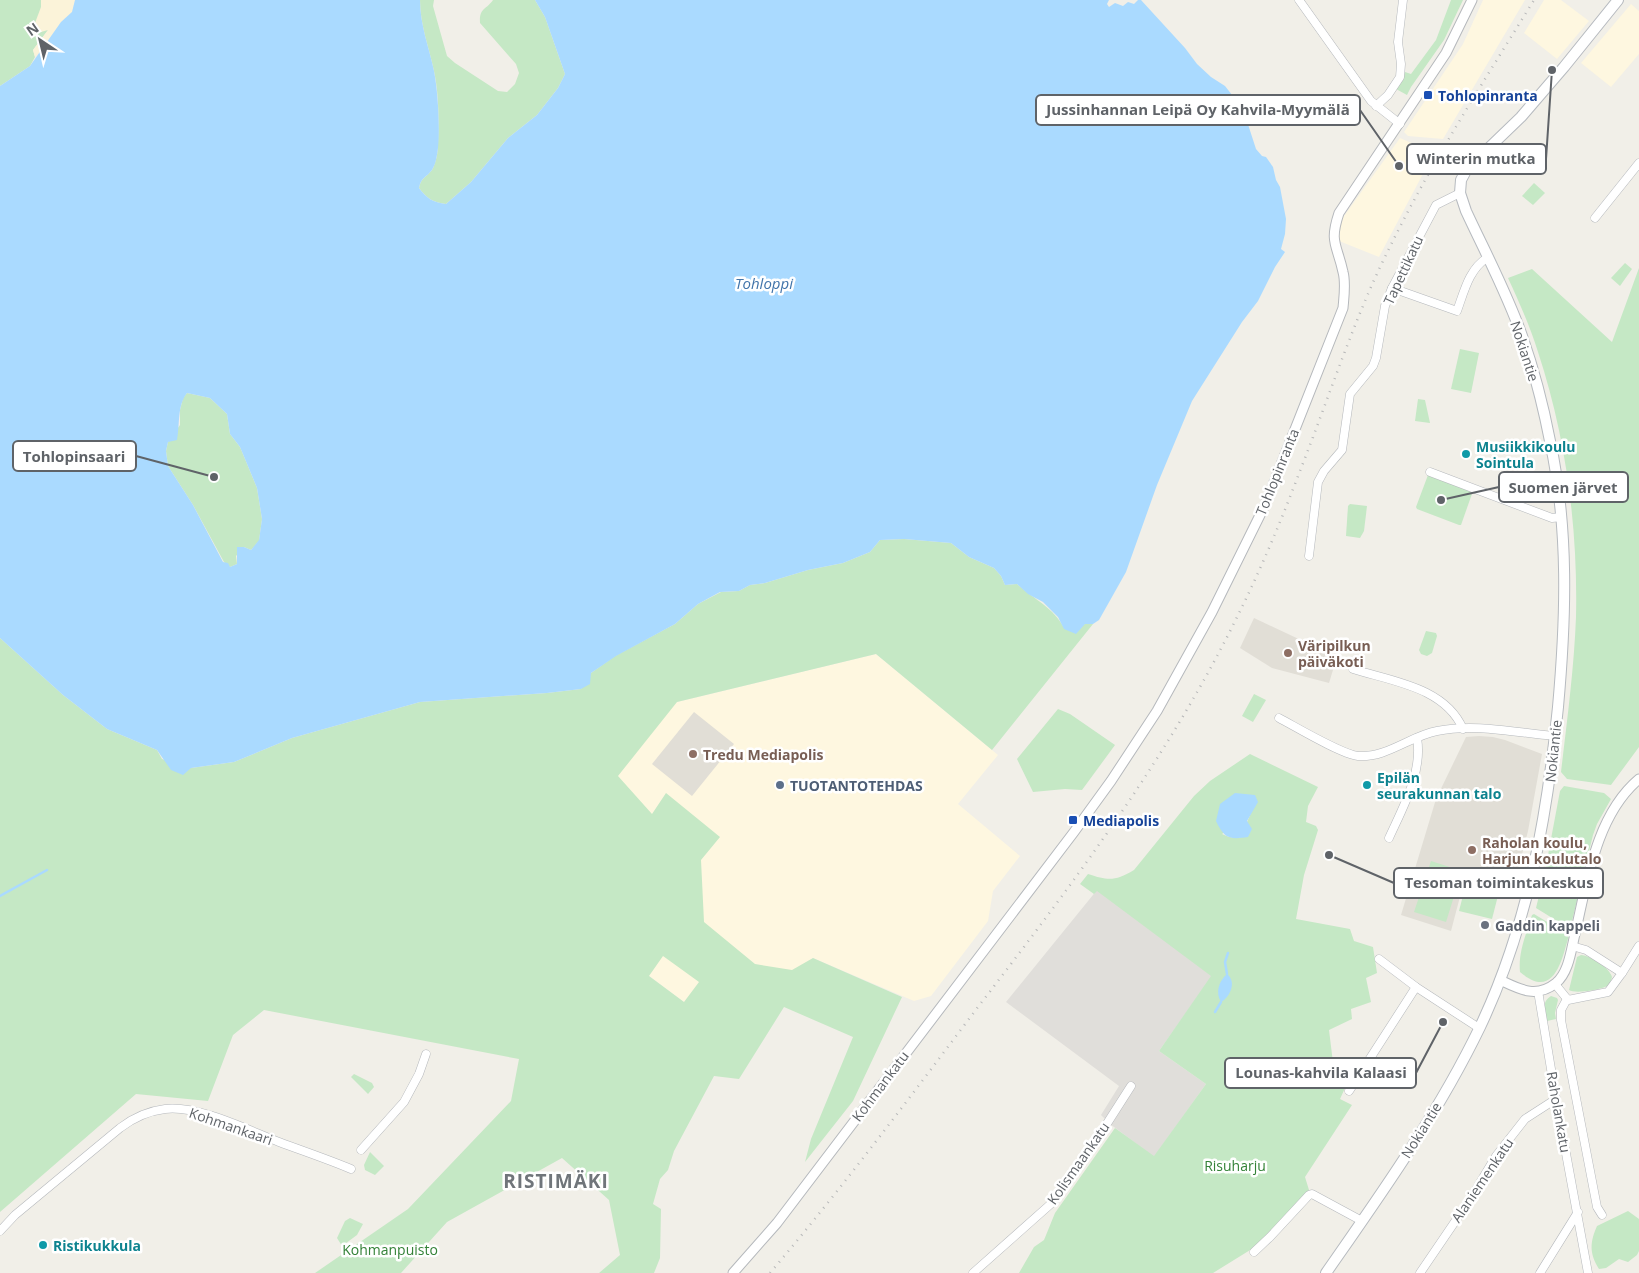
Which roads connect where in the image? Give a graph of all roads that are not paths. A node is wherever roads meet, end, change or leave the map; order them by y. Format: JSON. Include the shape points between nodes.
{"nodes":[{"id":1,"x":1299,"y":0,"type":"edge"},
{"id":2,"x":1403,"y":0,"type":"edge"},
{"id":3,"x":1472,"y":0,"type":"edge"},
{"id":4,"x":1618,"y":0,"type":"edge"},
{"id":5,"x":1376,"y":106,"type":"junction"},
{"id":6,"x":1400,"y":124,"type":"junction"},
{"id":7,"x":1639,"y":163,"type":"edge"},
{"id":8,"x":1460,"y":193,"type":"junction"},
{"id":9,"x":1595,"y":218,"type":"dead end"},
{"id":10,"x":1487,"y":258,"type":"junction"},
{"id":11,"x":1392,"y":288,"type":"junction"},
{"id":12,"x":1430,"y":472,"type":"dead end"},
{"id":13,"x":1562,"y":517,"type":"junction"},
{"id":14,"x":1309,"y":556,"type":"dead end"},
{"id":15,"x":1352,"y":669,"type":"dead end"},
{"id":16,"x":1279,"y":718,"type":"dead end"},
{"id":17,"x":1463,"y":729,"type":"junction"},
{"id":18,"x":1555,"y":736,"type":"junction"},
{"id":19,"x":1417,"y":738,"type":"junction"},
{"id":20,"x":1639,"y":779,"type":"edge"},
{"id":21,"x":1389,"y":838,"type":"dead end"},
{"id":22,"x":1024,"y":897,"type":"joint"},
{"id":23,"x":1572,"y":946,"type":"junction"},
{"id":24,"x":1639,"y":946,"type":"edge"},
{"id":25,"x":1379,"y":959,"type":"dead end"},
{"id":26,"x":1622,"y":973,"type":"junction"},
{"id":27,"x":1500,"y":980,"type":"junction"},
{"id":28,"x":1555,"y":984,"type":"junction"},
{"id":29,"x":1416,"y":988,"type":"junction"},
{"id":30,"x":1538,"y":991,"type":"junction"},
{"id":31,"x":1567,"y":999,"type":"junction"},
{"id":32,"x":1479,"y":1028,"type":"junction"},
{"id":33,"x":426,"y":1054,"type":"dead end"},
{"id":34,"x":1131,"y":1086,"type":"dead end"},
{"id":35,"x":1349,"y":1091,"type":"dead end"},
{"id":36,"x":1556,"y":1099,"type":"junction"},
{"id":37,"x":361,"y":1150,"type":"dead end"},
{"id":38,"x":351,"y":1169,"type":"dead end"},
{"id":39,"x":1578,"y":1212,"type":"junction"},
{"id":40,"x":1602,"y":1215,"type":"dead end"},
{"id":41,"x":1362,"y":1221,"type":"junction"},
{"id":42,"x":0,"y":1231,"type":"edge"},
{"id":43,"x":1254,"y":1252,"type":"dead end"},
{"id":44,"x":733,"y":1273,"type":"edge"},
{"id":45,"x":973,"y":1273,"type":"edge"},
{"id":46,"x":1326,"y":1273,"type":"edge"},
{"id":47,"x":1420,"y":1273,"type":"edge"},
{"id":48,"x":1540,"y":1273,"type":"edge"},
{"id":49,"x":1588,"y":1273,"type":"edge"}],
"edges":[{"from":1,"to":5,"type":"street"},
{"from":2,"to":5,"type":"street","via":[[1398,42],[1402,64],[1400,77]]},
{"from":3,"to":6,"type":"street","name":"Tohlopinranta","via":[[1446,53]]},
{"from":4,"to":8,"type":"main road","via":[[1521,117],[1467,169],[1461,180]]},
{"from":5,"to":6,"type":"street"},
{"from":6,"to":22,"type":"street","name":"Tohlopinranta","via":[[1339,213],[1333,229],[1343,272],[1343,308],[1255,525],[1212,612],[1157,711],[1111,781]]},
{"from":7,"to":9,"type":"street"},
{"from":8,"to":10,"type":"main road","name":"Nokiantie"},
{"from":8,"to":11,"type":"street","name":"Tapettikatu","via":[[1436,205]]},
{"from":10,"to":11,"type":"street","via":[[1473,270],[1457,311]]},
{"from":10,"to":13,"type":"main road","name":"Nokiantie","via":[[1518,327],[1537,387],[1554,459]]},
{"from":11,"to":14,"type":"street","name":"Tapettikatu","via":[[1385,306],[1373,366],[1350,394],[1342,450],[1318,482]]},
{"from":12,"to":13,"type":"street","via":[[1552,518]]},
{"from":13,"to":18,"type":"main road","name":"Nokiantie","via":[[1565,619]]},
{"from":15,"to":17,"type":"street","via":[[1418,688],[1455,714]]},
{"from":16,"to":19,"type":"street","via":[[1357,756],[1374,755]]},
{"from":17,"to":18,"type":"street"},
{"from":17,"to":19,"type":"street","via":[[1439,730]]},
{"from":18,"to":27,"type":"main road","name":"Nokiantie","via":[[1546,808],[1531,881]]},
{"from":19,"to":21,"type":"street","via":[[1415,772]]},
{"from":20,"to":23,"type":"street","via":[[1610,814],[1598,841]]},
{"from":22,"to":44,"type":"street","name":"Kohmankatu","via":[[777,1223]]},
{"from":23,"to":26,"type":"street","via":[[1583,949]]},
{"from":23,"to":28,"type":"street","via":[[1565,970]]},
{"from":24,"to":26,"type":"street"},
{"from":25,"to":29,"type":"street"},
{"from":26,"to":31,"type":"street","via":[[1608,992]]},
{"from":27,"to":30,"type":"street","via":[[1525,992]]},
{"from":27,"to":32,"type":"main road","name":"Nokiantie"},
{"from":28,"to":30,"type":"street"},
{"from":28,"to":31,"type":"street"},
{"from":29,"to":32,"type":"street"},
{"from":29,"to":35,"type":"street"},
{"from":30,"to":36,"type":"street","name":"Raholankatu"},
{"from":31,"to":40,"type":"street","name":"Raholankatu","via":[[1561,1010],[1561,1020],[1596,1201]]},
{"from":32,"to":41,"type":"main road","name":"Nokiantie","via":[[1440,1101]]},
{"from":33,"to":37,"type":"street","via":[[404,1102]]},
{"from":34,"to":45,"type":"street","name":"Kolismaankatu","via":[[1053,1202]]},
{"from":36,"to":39,"type":"street","name":"Raholankatu"},
{"from":36,"to":47,"type":"street","name":"Alaniemenkatu","via":[[1519,1126]]},
{"from":38,"to":42,"type":"street","name":"Kohmankaari","via":[[208,1115],[165,1109],[143,1115],[120,1128],[15,1214]]},
{"from":39,"to":48,"type":"street"},
{"from":39,"to":49,"type":"street","name":"Raholankatu"},
{"from":41,"to":43,"type":"street","via":[[1326,1200],[1308,1194]]},
{"from":41,"to":46,"type":"main road","name":"Nokiantie"}]}
